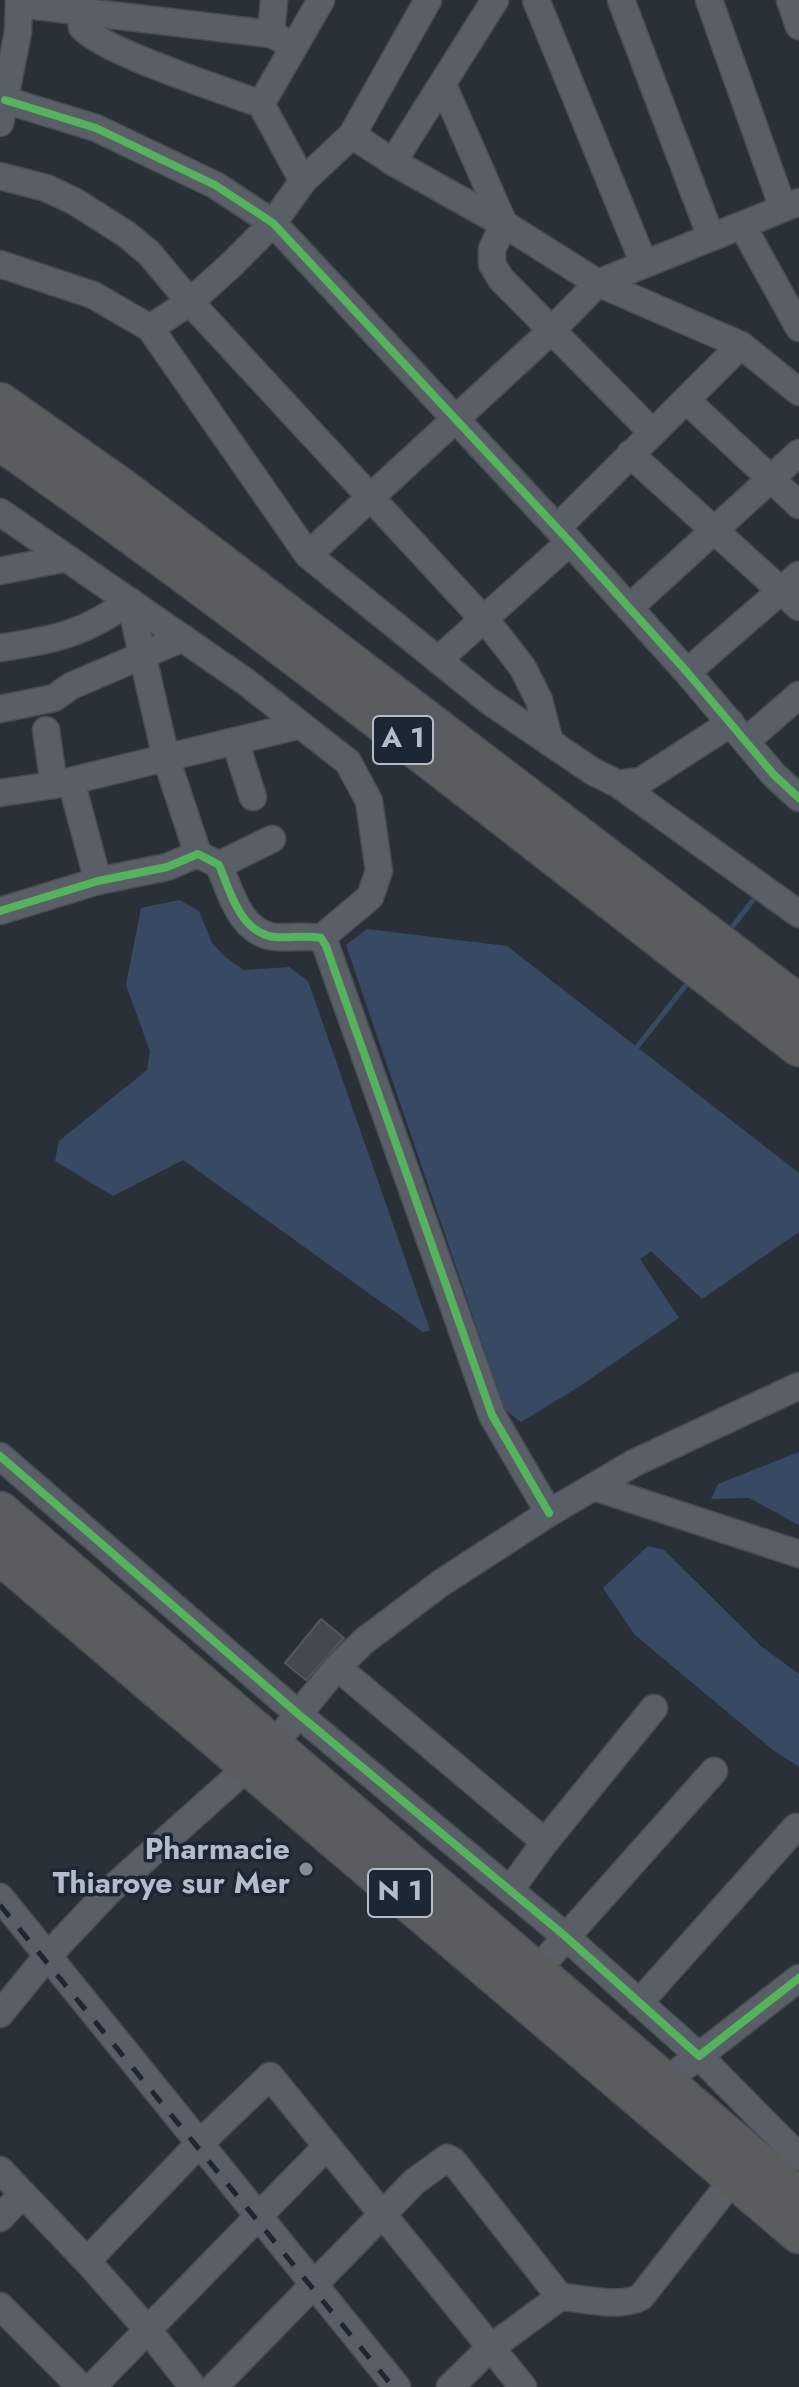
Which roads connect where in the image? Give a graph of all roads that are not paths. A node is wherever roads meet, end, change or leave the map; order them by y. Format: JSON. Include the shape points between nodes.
{"nodes":[{"id":1,"x":274,"y":0,"type":"edge"},
{"id":2,"x":321,"y":0,"type":"edge"},
{"id":3,"x":428,"y":0,"type":"edge"},
{"id":4,"x":495,"y":0,"type":"edge"},
{"id":5,"x":536,"y":0,"type":"edge"},
{"id":6,"x":621,"y":0,"type":"edge"},
{"id":7,"x":709,"y":0,"type":"edge"},
{"id":8,"x":790,"y":0,"type":"edge"},
{"id":9,"x":19,"y":2,"type":"edge"},
{"id":10,"x":82,"y":11,"type":"junction"},
{"id":11,"x":799,"y":26,"type":"edge"},
{"id":12,"x":9,"y":28,"type":"edge"},
{"id":13,"x":283,"y":40,"type":"junction"},
{"id":14,"x":443,"y":85,"type":"junction"},
{"id":15,"x":261,"y":104,"type":"junction"},
{"id":16,"x":2,"y":112,"type":"edge"},
{"id":17,"x":352,"y":135,"type":"junction"},
{"id":18,"x":393,"y":162,"type":"junction"},
{"id":19,"x":0,"y":176,"type":"edge"},
{"id":20,"x":303,"y":181,"type":"junction"},
{"id":21,"x":791,"y":205,"type":"edge"},
{"id":22,"x":273,"y":223,"type":"junction"},
{"id":23,"x":504,"y":224,"type":"junction"},
{"id":24,"x":742,"y":225,"type":"junction"},
{"id":25,"x":711,"y":237,"type":"junction"},
{"id":26,"x":0,"y":264,"type":"edge"},
{"id":27,"x":644,"y":264,"type":"junction"},
{"id":28,"x":598,"y":283,"type":"junction"},
{"id":29,"x":190,"y":302,"type":"junction"},
{"id":30,"x":150,"y":328,"type":"junction"},
{"id":31,"x":799,"y":328,"type":"edge"},
{"id":32,"x":551,"y":331,"type":"junction"},
{"id":33,"x":741,"y":345,"type":"junction"},
{"id":34,"x":799,"y":392,"type":"edge"},
{"id":35,"x":686,"y":400,"type":"junction"},
{"id":36,"x":0,"y":402,"type":"edge"},
{"id":37,"x":454,"y":418,"type":"junction"},
{"id":38,"x":653,"y":433,"type":"junction"},
{"id":39,"x":0,"y":441,"type":"edge"},
{"id":40,"x":799,"y":453,"type":"edge"},
{"id":41,"x":630,"y":454,"type":"junction"},
{"id":42,"x":770,"y":479,"type":"junction"},
{"id":43,"x":369,"y":497,"type":"junction"},
{"id":44,"x":799,"y":505,"type":"edge"},
{"id":45,"x":0,"y":512,"type":"edge"},
{"id":46,"x":713,"y":531,"type":"junction"},
{"id":47,"x":563,"y":535,"type":"junction"},
{"id":48,"x":308,"y":555,"type":"junction"},
{"id":49,"x":67,"y":558,"type":"junction"},
{"id":50,"x":0,"y":571,"type":"edge"},
{"id":51,"x":793,"y":591,"type":"edge"},
{"id":52,"x":130,"y":601,"type":"junction"},
{"id":53,"x":629,"y":608,"type":"junction"},
{"id":54,"x":483,"y":619,"type":"junction"},
{"id":55,"x":183,"y":638,"type":"junction"},
{"id":56,"x":0,"y":648,"type":"edge"},
{"id":57,"x":143,"y":657,"type":"junction"},
{"id":58,"x":438,"y":660,"type":"junction"},
{"id":59,"x":687,"y":672,"type":"junction"},
{"id":60,"x":799,"y":695,"type":"edge"},
{"id":61,"x":0,"y":709,"type":"edge"},
{"id":62,"x":301,"y":725,"type":"junction"},
{"id":63,"x":46,"y":730,"type":"dead end"},
{"id":64,"x":738,"y":732,"type":"junction"},
{"id":65,"x":235,"y":741,"type":"junction"},
{"id":66,"x":550,"y":743,"type":"junction"},
{"id":67,"x":166,"y":758,"type":"junction"},
{"id":68,"x":63,"y":783,"type":"junction"},
{"id":69,"x":618,"y":784,"type":"junction"},
{"id":70,"x":0,"y":793,"type":"edge"},
{"id":71,"x":253,"y":797,"type":"dead end"},
{"id":72,"x":799,"y":798,"type":"edge"},
{"id":73,"x":272,"y":839,"type":"dead end"},
{"id":74,"x":208,"y":859,"type":"junction"},
{"id":75,"x":98,"y":881,"type":"junction"},
{"id":76,"x":0,"y":911,"type":"edge"},
{"id":77,"x":799,"y":914,"type":"edge"},
{"id":78,"x":321,"y":938,"type":"junction"},
{"id":79,"x":799,"y":1004,"type":"edge"},
{"id":80,"x":799,"y":1047,"type":"edge"},
{"id":81,"x":799,"y":1386,"type":"edge"},
{"id":82,"x":0,"y":1456,"type":"edge"},
{"id":83,"x":594,"y":1487,"type":"junction"},
{"id":84,"x":0,"y":1511,"type":"edge"},
{"id":85,"x":549,"y":1513,"type":"junction"},
{"id":86,"x":799,"y":1554,"type":"edge"},
{"id":87,"x":0,"y":1555,"type":"edge"},
{"id":88,"x":337,"y":1667,"type":"junction"},
{"id":89,"x":654,"y":1708,"type":"dead end"},
{"id":90,"x":297,"y":1713,"type":"junction"},
{"id":91,"x":262,"y":1755,"type":"junction"},
{"id":92,"x":714,"y":1771,"type":"dead end"},
{"id":93,"x":796,"y":1827,"type":"dead end"},
{"id":94,"x":545,"y":1842,"type":"junction"},
{"id":95,"x":510,"y":1890,"type":"junction"},
{"id":96,"x":0,"y":1897,"type":"edge"},
{"id":97,"x":565,"y":1936,"type":"junction"},
{"id":98,"x":48,"y":1956,"type":"junction"},
{"id":99,"x":536,"y":1971,"type":"junction"},
{"id":100,"x":799,"y":1978,"type":"edge"},
{"id":101,"x":639,"y":2003,"type":"junction"},
{"id":102,"x":0,"y":2014,"type":"edge"},
{"id":103,"x":699,"y":2056,"type":"junction"},
{"id":104,"x":665,"y":2081,"type":"junction"},
{"id":105,"x":199,"y":2143,"type":"junction"},
{"id":106,"x":327,"y":2146,"type":"junction"},
{"id":107,"x":0,"y":2170,"type":"edge"},
{"id":108,"x":734,"y":2178,"type":"junction"},
{"id":109,"x":796,"y":2179,"type":"edge"},
{"id":110,"x":22,"y":2195,"type":"junction"},
{"id":111,"x":382,"y":2215,"type":"junction"},
{"id":112,"x":258,"y":2217,"type":"junction"},
{"id":113,"x":0,"y":2218,"type":"edge"},
{"id":114,"x":799,"y":2234,"type":"edge"},
{"id":115,"x":87,"y":2261,"type":"junction"},
{"id":116,"x":314,"y":2284,"type":"junction"},
{"id":117,"x":560,"y":2297,"type":"junction"},
{"id":118,"x":0,"y":2306,"type":"edge"},
{"id":119,"x":148,"y":2330,"type":"junction"},
{"id":120,"x":489,"y":2349,"type":"junction"},
{"id":121,"x":81,"y":2387,"type":"edge"},
{"id":122,"x":92,"y":2387,"type":"edge"},
{"id":123,"x":193,"y":2387,"type":"edge"},
{"id":124,"x":214,"y":2387,"type":"edge"},
{"id":125,"x":397,"y":2387,"type":"edge"},
{"id":126,"x":450,"y":2387,"type":"edge"},
{"id":127,"x":523,"y":2387,"type":"edge"}],
"edges":[{"from":1,"to":13,"type":"street"},
{"from":2,"to":13,"type":"street"},
{"from":3,"to":17,"type":"street"},
{"from":4,"to":14,"type":"street"},
{"from":5,"to":27,"type":"street"},
{"from":6,"to":25,"type":"street"},
{"from":7,"to":21,"type":"street"},
{"from":8,"to":11,"type":"street"},
{"from":9,"to":10,"type":"street"},
{"from":9,"to":12,"type":"street"},
{"from":10,"to":13,"type":"street"},
{"from":10,"to":15,"type":"street","via":[[82,27],[92,36]]},
{"from":12,"to":16,"type":"street"},
{"from":13,"to":15,"type":"street"},
{"from":14,"to":18,"type":"street"},
{"from":14,"to":23,"type":"street"},
{"from":15,"to":20,"type":"street"},
{"from":16,"to":22,"type":"street","via":[[96,128],[215,185]]},
{"from":17,"to":18,"type":"street"},
{"from":17,"to":20,"type":"street"},
{"from":18,"to":23,"type":"street"},
{"from":19,"to":29,"type":"street","via":[[46,188],[126,234]]},
{"from":20,"to":22,"type":"street"},
{"from":21,"to":24,"type":"street"},
{"from":22,"to":29,"type":"street"},
{"from":22,"to":37,"type":"street"},
{"from":23,"to":28,"type":"street"},
{"from":23,"to":32,"type":"street","via":[[492,249],[492,264]]},
{"from":24,"to":25,"type":"street"},
{"from":24,"to":31,"type":"street"},
{"from":25,"to":27,"type":"street"},
{"from":26,"to":30,"type":"street","via":[[93,295]]},
{"from":27,"to":28,"type":"street"},
{"from":28,"to":32,"type":"street"},
{"from":28,"to":33,"type":"street"},
{"from":29,"to":30,"type":"street"},
{"from":29,"to":43,"type":"street"},
{"from":30,"to":48,"type":"street"},
{"from":32,"to":37,"type":"street"},
{"from":32,"to":38,"type":"street"},
{"from":33,"to":34,"type":"street"},
{"from":33,"to":35,"type":"street"},
{"from":35,"to":38,"type":"street"},
{"from":35,"to":42,"type":"street"},
{"from":36,"to":79,"type":"highway","number":"A 1","via":[[125,490]]},
{"from":37,"to":43,"type":"street"},
{"from":37,"to":47,"type":"street"},
{"from":38,"to":41,"type":"street"},
{"from":39,"to":80,"type":"highway","number":"A 1","via":[[293,654]]},
{"from":40,"to":42,"type":"street"},
{"from":41,"to":46,"type":"street"},
{"from":41,"to":47,"type":"street"},
{"from":42,"to":44,"type":"street"},
{"from":42,"to":46,"type":"street"},
{"from":43,"to":48,"type":"street"},
{"from":43,"to":54,"type":"street"},
{"from":45,"to":49,"type":"street"},
{"from":46,"to":51,"type":"street"},
{"from":46,"to":53,"type":"street"},
{"from":47,"to":53,"type":"street"},
{"from":47,"to":54,"type":"street"},
{"from":48,"to":58,"type":"street"},
{"from":49,"to":50,"type":"street"},
{"from":49,"to":52,"type":"street"},
{"from":51,"to":59,"type":"street"},
{"from":52,"to":55,"type":"street"},
{"from":52,"to":56,"type":"street","via":[[78,633]]},
{"from":52,"to":57,"type":"street"},
{"from":53,"to":59,"type":"street"},
{"from":54,"to":58,"type":"street"},
{"from":54,"to":66,"type":"street","via":[[523,668],[539,700]]},
{"from":55,"to":57,"type":"street"},
{"from":55,"to":62,"type":"street"},
{"from":57,"to":61,"type":"street","via":[[54,698]]},
{"from":57,"to":67,"type":"street"},
{"from":58,"to":66,"type":"street"},
{"from":59,"to":64,"type":"street"},
{"from":60,"to":64,"type":"street"},
{"from":62,"to":65,"type":"street"},
{"from":62,"to":78,"type":"street","via":[[348,762],[369,801],[379,871],[370,897]]},
{"from":63,"to":68,"type":"street"},
{"from":64,"to":69,"type":"street","via":[[641,781]]},
{"from":64,"to":72,"type":"street"},
{"from":65,"to":67,"type":"street"},
{"from":65,"to":71,"type":"street"},
{"from":66,"to":69,"type":"street"},
{"from":67,"to":68,"type":"street"},
{"from":67,"to":74,"type":"street"},
{"from":68,"to":70,"type":"street"},
{"from":68,"to":75,"type":"street"},
{"from":69,"to":77,"type":"street"},
{"from":73,"to":74,"type":"street"},
{"from":74,"to":75,"type":"street"},
{"from":74,"to":78,"type":"street","via":[[248,925],[270,937]]},
{"from":75,"to":76,"type":"street"},
{"from":78,"to":85,"type":"street","via":[[492,1415]]},
{"from":81,"to":83,"type":"street"},
{"from":82,"to":90,"type":"street"},
{"from":83,"to":85,"type":"street"},
{"from":83,"to":86,"type":"street"},
{"from":84,"to":91,"type":"highway","number":"N 1"},
{"from":85,"to":88,"type":"street","via":[[441,1583]]},
{"from":87,"to":91,"type":"highway","number":"N 1"},
{"from":88,"to":90,"type":"street"},
{"from":88,"to":94,"type":"street"},
{"from":89,"to":94,"type":"street"},
{"from":90,"to":91,"type":"street"},
{"from":90,"to":95,"type":"street"},
{"from":91,"to":98,"type":"street","via":[[108,1892]]},
{"from":91,"to":99,"type":"highway","number":"N 1"},
{"from":91,"to":108,"type":"highway","number":"N 1"},
{"from":92,"to":97,"type":"street"},
{"from":93,"to":101,"type":"street"},
{"from":94,"to":95,"type":"street"},
{"from":95,"to":97,"type":"street"},
{"from":96,"to":98,"type":"street"},
{"from":97,"to":99,"type":"street"},
{"from":97,"to":101,"type":"street"},
{"from":98,"to":102,"type":"street"},
{"from":98,"to":105,"type":"street"},
{"from":99,"to":104,"type":"highway","number":"N 1"},
{"from":100,"to":103,"type":"street"},
{"from":101,"to":103,"type":"street"},
{"from":103,"to":104,"type":"street"},
{"from":103,"to":109,"type":"street"},
{"from":104,"to":109,"type":"highway","number":"N 1"},
{"from":105,"to":106,"type":"street","via":[[270,2076]]},
{"from":105,"to":112,"type":"street"},
{"from":105,"to":115,"type":"street"},
{"from":106,"to":111,"type":"street"},
{"from":106,"to":112,"type":"street"},
{"from":107,"to":110,"type":"street"},
{"from":108,"to":114,"type":"highway","number":"N 1"},
{"from":108,"to":117,"type":"street","via":[[641,2297],[619,2303]]},
{"from":110,"to":113,"type":"street"},
{"from":110,"to":115,"type":"street"},
{"from":111,"to":116,"type":"street"},
{"from":111,"to":117,"type":"street","via":[[447,2158]]},
{"from":111,"to":120,"type":"street"},
{"from":112,"to":116,"type":"street"},
{"from":112,"to":119,"type":"street"},
{"from":115,"to":119,"type":"street"},
{"from":116,"to":124,"type":"street"},
{"from":116,"to":125,"type":"street"},
{"from":117,"to":120,"type":"street"},
{"from":118,"to":121,"type":"street"},
{"from":119,"to":122,"type":"street"},
{"from":119,"to":123,"type":"street"},
{"from":120,"to":126,"type":"street"},
{"from":120,"to":127,"type":"street"}]}
